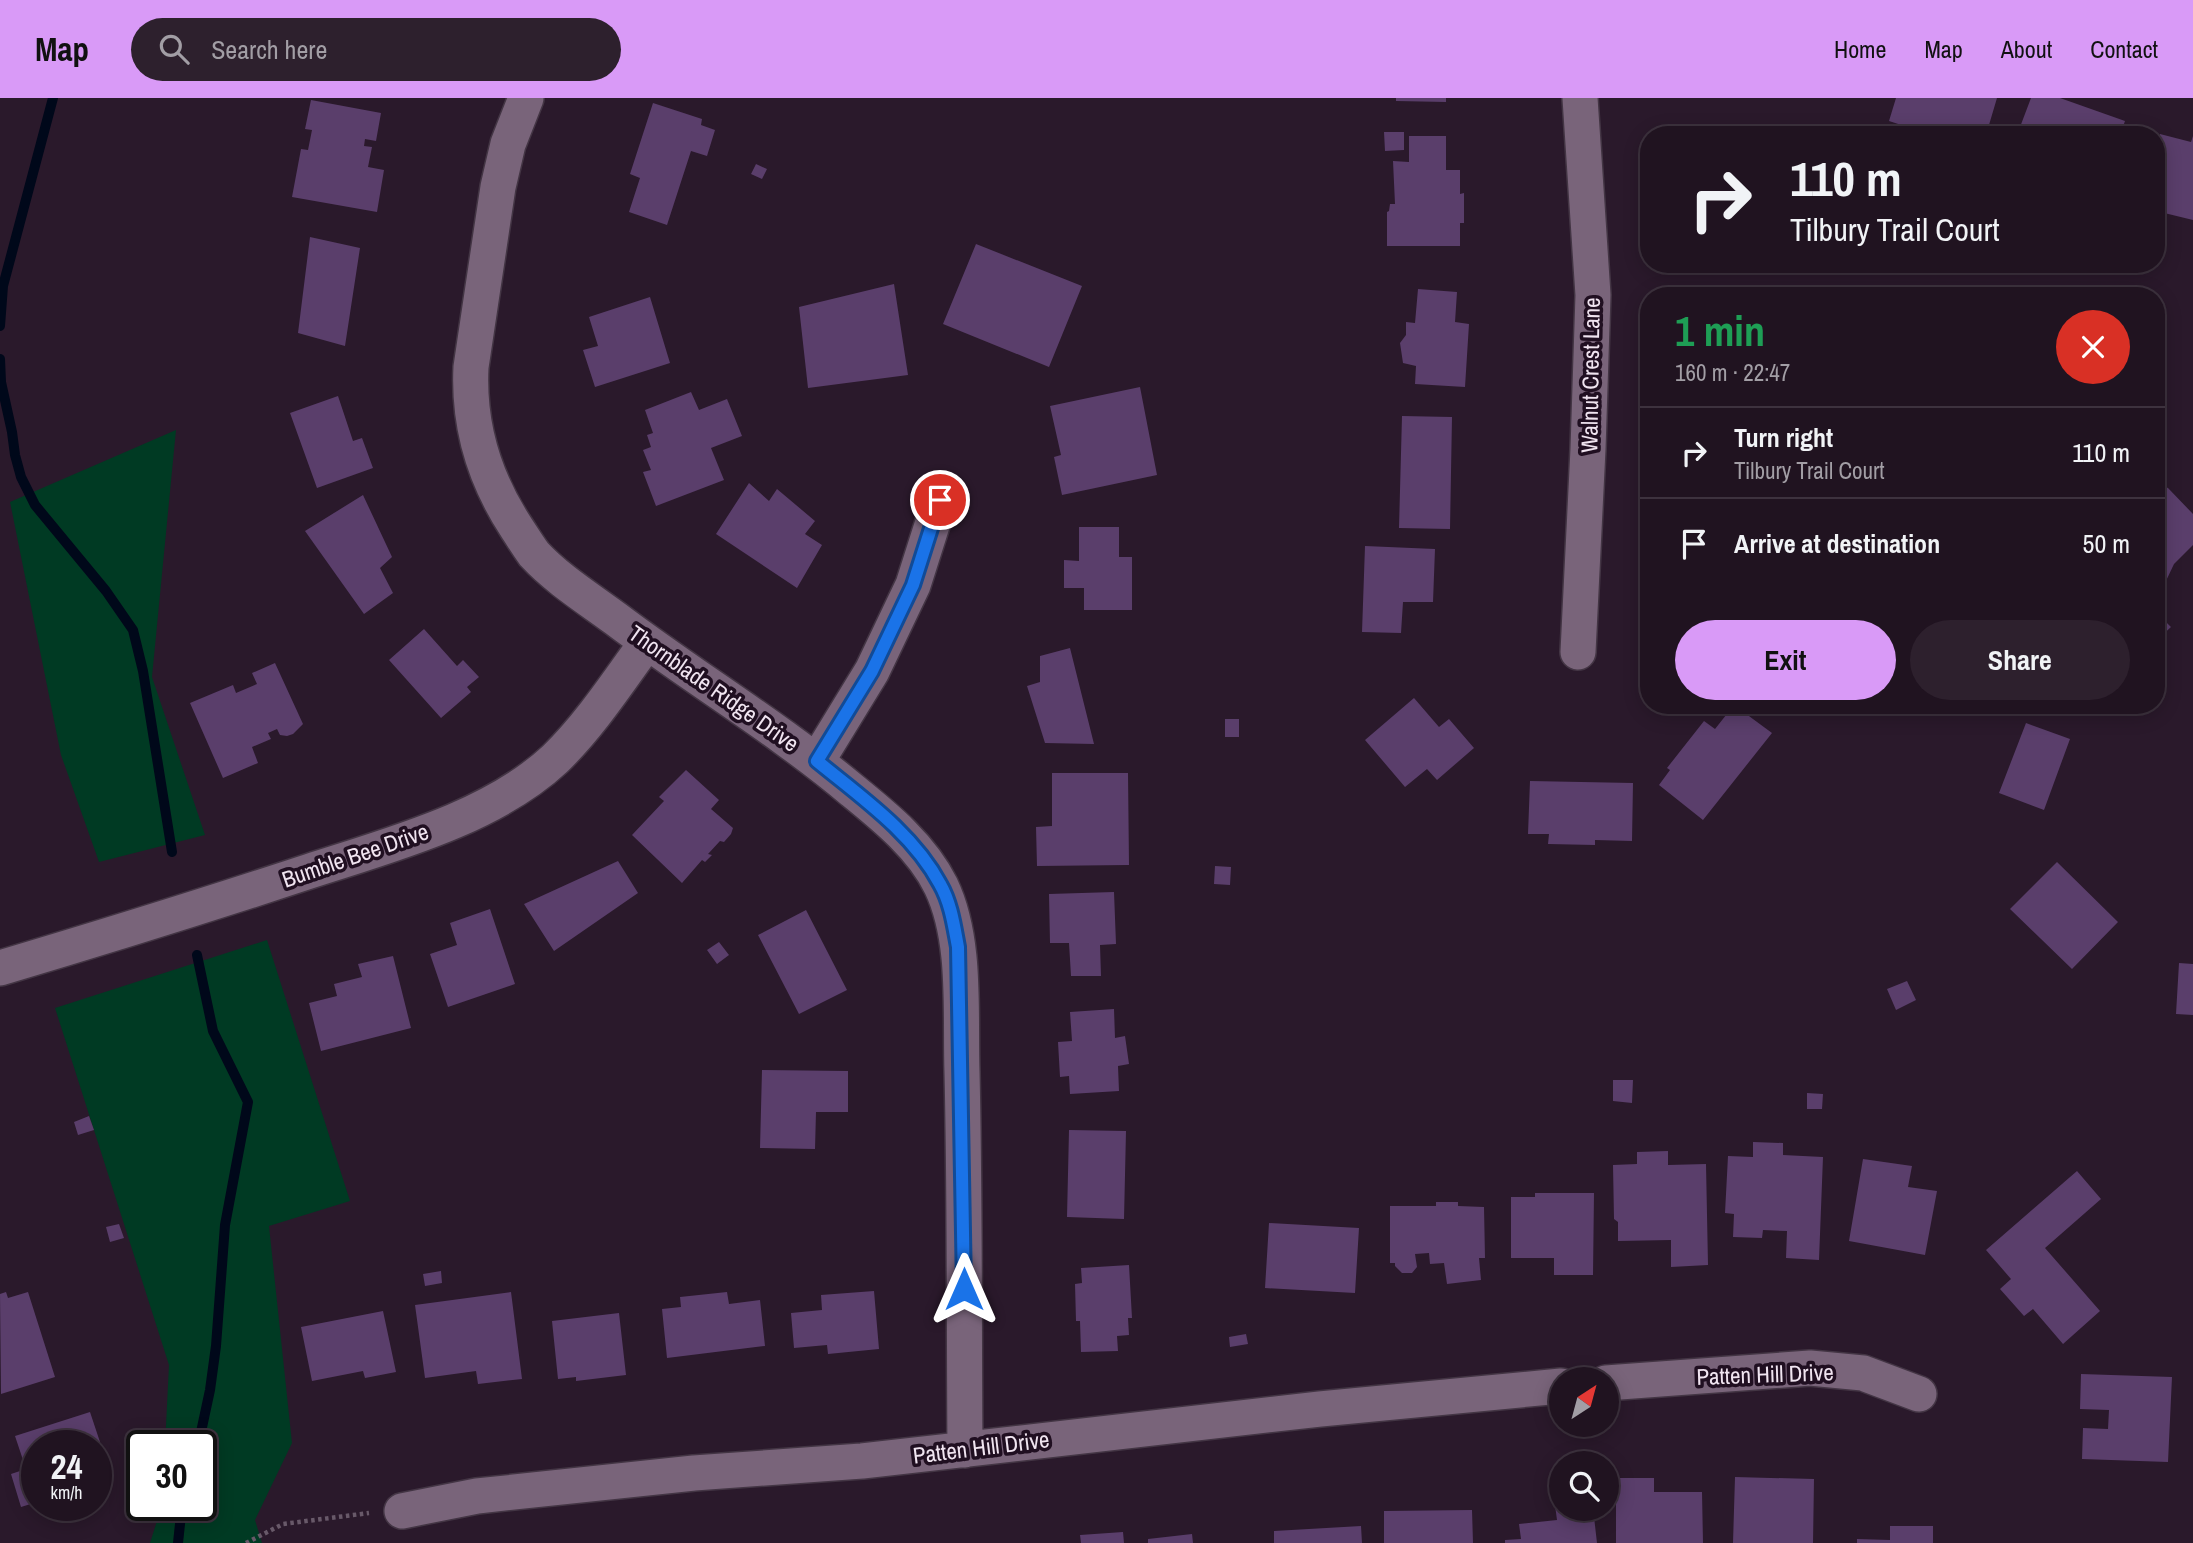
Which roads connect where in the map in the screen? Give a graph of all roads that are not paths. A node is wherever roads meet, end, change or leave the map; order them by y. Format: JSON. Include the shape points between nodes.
{"nodes":[{"id":1,"x":526,"y":98,"type":"edge"},
{"id":2,"x":1580,"y":98,"type":"edge"},
{"id":3,"x":940,"y":500,"type":"dead end"},
{"id":4,"x":647,"y":642,"type":"junction"},
{"id":5,"x":1578,"y":652,"type":"dead end"},
{"id":6,"x":817,"y":761,"type":"junction"},
{"id":7,"x":0,"y":968,"type":"edge"},
{"id":8,"x":1619,"y":1382,"type":"edge"},
{"id":9,"x":1549,"y":1387,"type":"edge"},
{"id":10,"x":1919,"y":1394,"type":"dead end"},
{"id":11,"x":965,"y":1450,"type":"junction"},
{"id":12,"x":402,"y":1511,"type":"road end"}],
"edges":[{"from":1,"to":4,"type":"street","name":"Thornblade Ridge Drive","via":[[498,187],[471,367],[479,454],[502,505],[534,554]]},
{"from":2,"to":5,"type":"street","name":"Walnut Crest Lane","via":[[1593,295]]},
{"from":3,"to":6,"type":"street","via":[[913,585],[878,658]]},
{"from":4,"to":6,"type":"street","name":"Thornblade Ridge Drive"},
{"from":4,"to":7,"type":"street","name":"Bumble Bee Drive","via":[[554,760],[480,809],[424,833],[181,914]]},
{"from":6,"to":11,"type":"street","name":"Thornblade Ridge Drive","via":[[911,843],[940,884],[953,917],[958,947],[962,1101]]},
{"from":8,"to":10,"type":"street","name":"Patten Hill Drive","via":[[1810,1368],[1863,1373]]},
{"from":9,"to":11,"type":"street","name":"Patten Hill Drive","via":[[1293,1411]]},
{"from":11,"to":12,"type":"street","name":"Patten Hill Drive","via":[[477,1496]]}]}
